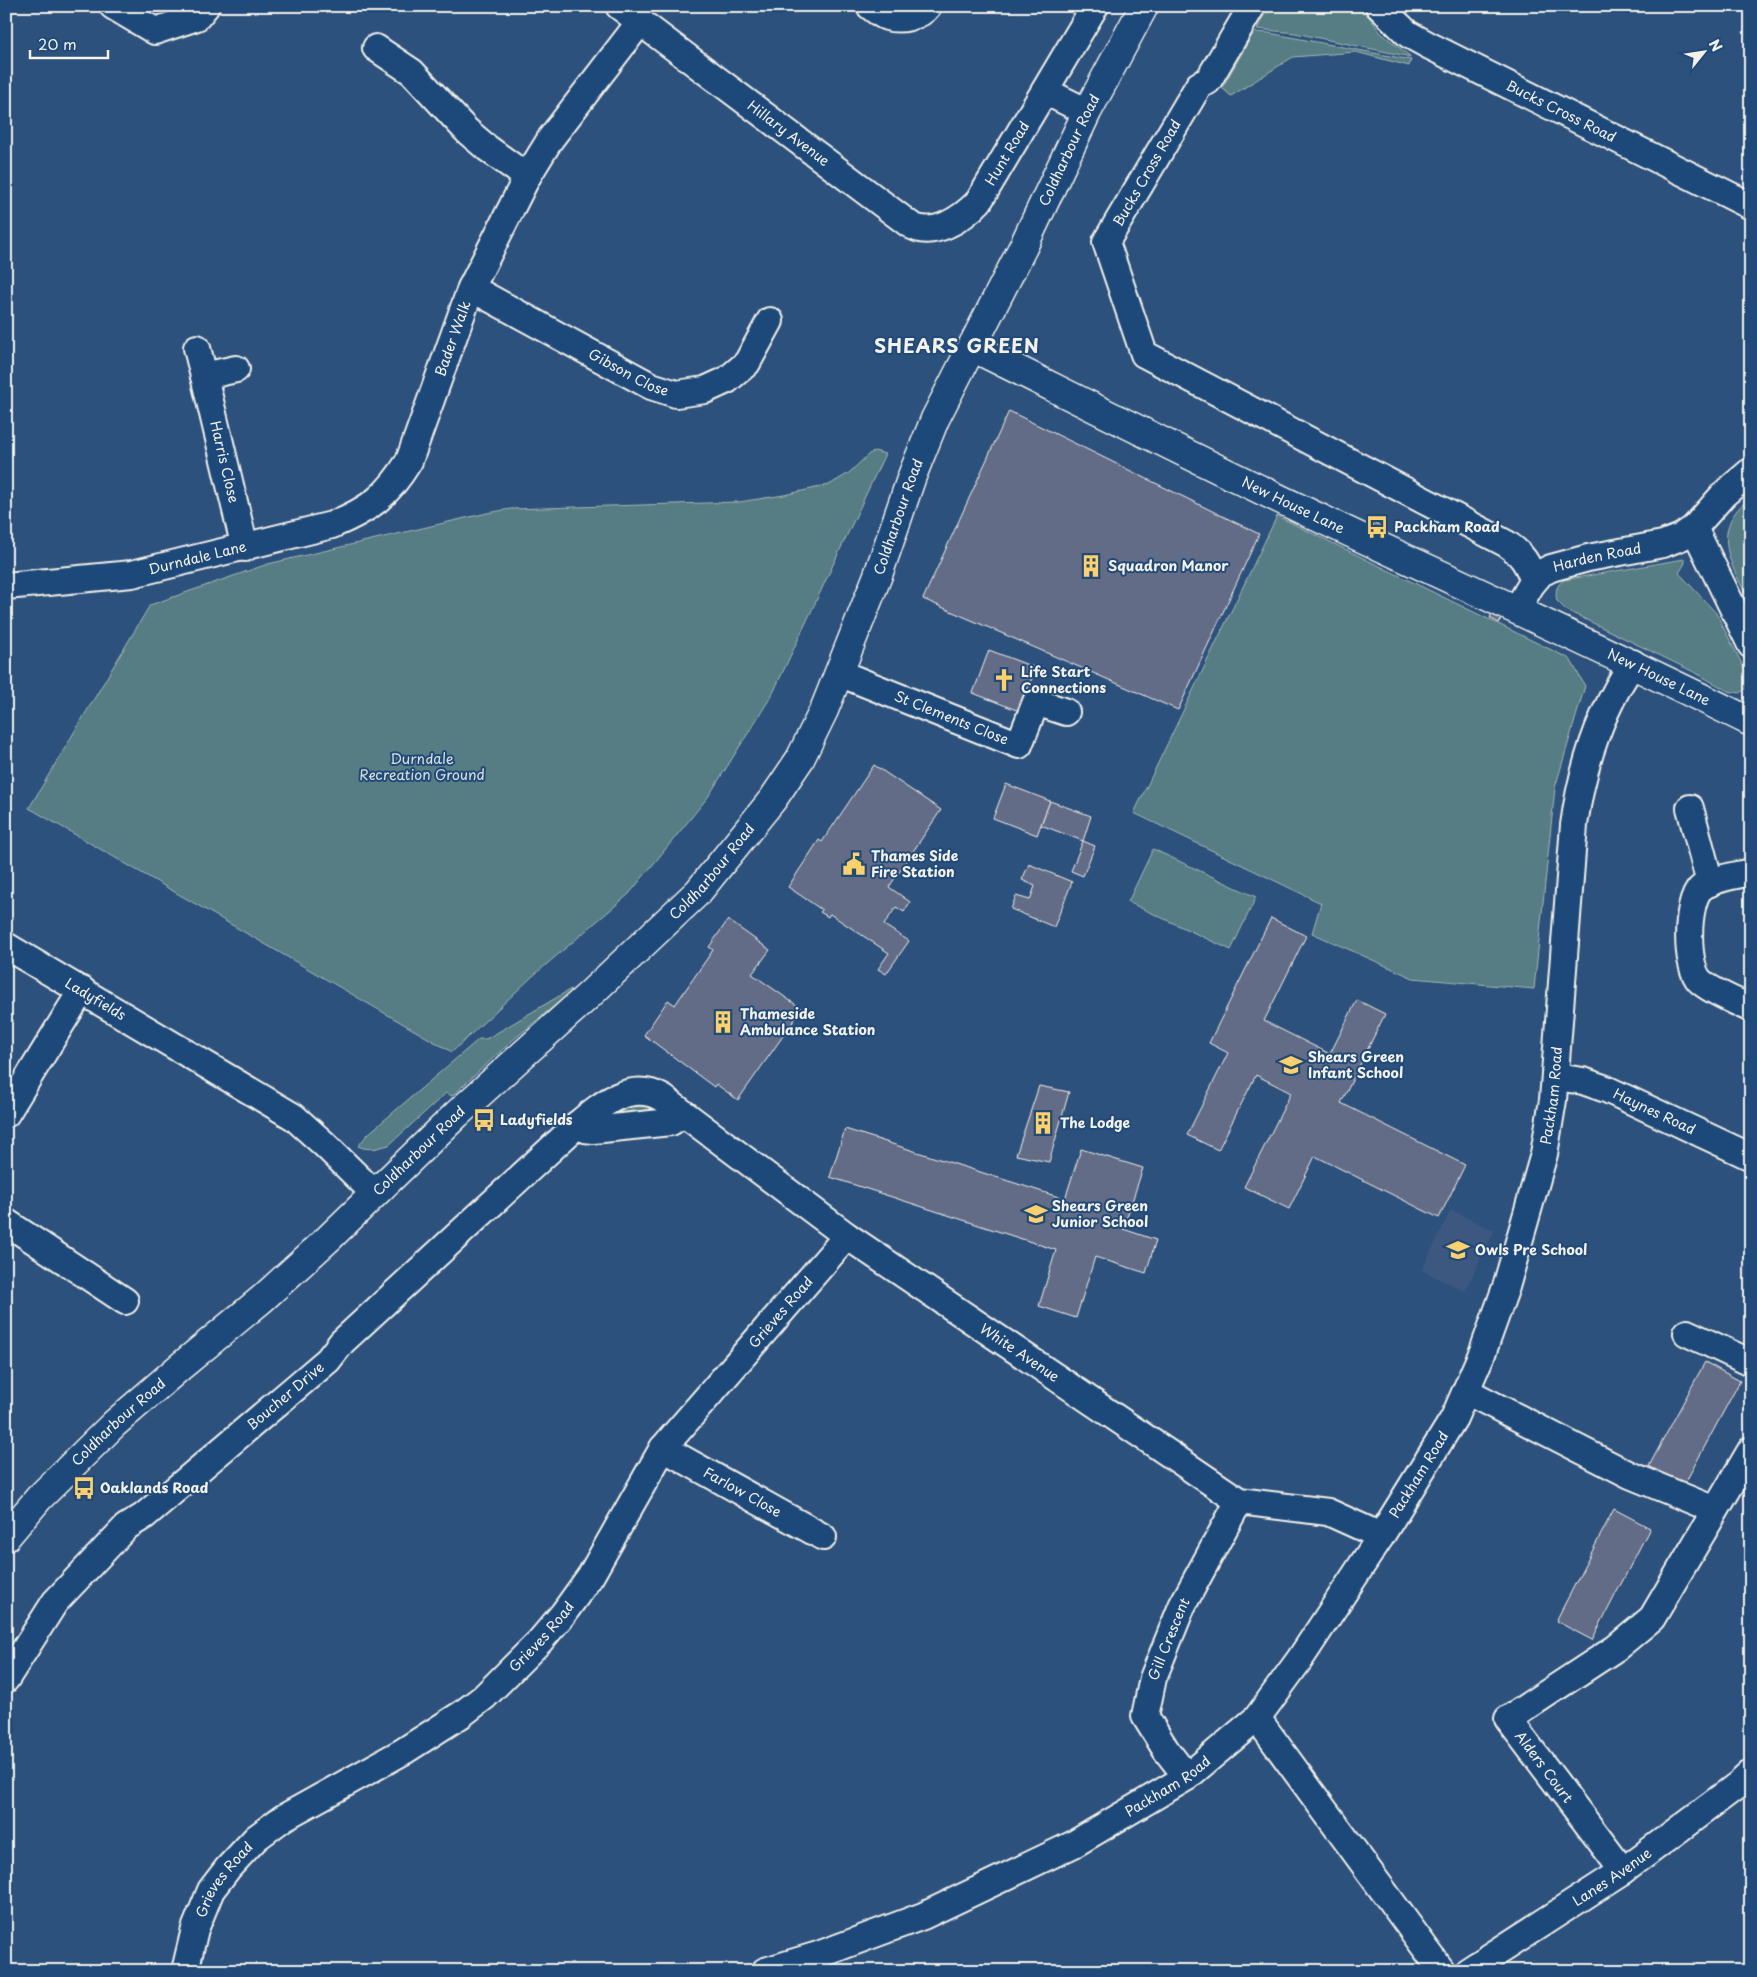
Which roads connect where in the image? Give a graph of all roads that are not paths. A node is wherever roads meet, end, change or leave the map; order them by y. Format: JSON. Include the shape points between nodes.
{"nodes":[{"id":1,"x":113,"y":6,"type":"edge"},
{"id":2,"x":206,"y":6,"type":"edge"},
{"id":3,"x":619,"y":6,"type":"edge"},
{"id":4,"x":870,"y":6,"type":"edge"},
{"id":5,"x":928,"y":6,"type":"edge"},
{"id":6,"x":1095,"y":6,"type":"edge"},
{"id":7,"x":1144,"y":6,"type":"edge"},
{"id":8,"x":1252,"y":6,"type":"edge"},
{"id":9,"x":1379,"y":6,"type":"edge"},
{"id":10,"x":640,"y":22,"type":"junction"},
{"id":11,"x":376,"y":48,"type":"dead end"},
{"id":12,"x":1045,"y":91,"type":"junction"},
{"id":13,"x":1087,"y":112,"type":"junction"},
{"id":14,"x":527,"y":176,"type":"junction"},
{"id":15,"x":1751,"y":206,"type":"edge"},
{"id":16,"x":966,"y":212,"type":"joint"},
{"id":17,"x":471,"y":288,"type":"junction"},
{"id":18,"x":770,"y":321,"type":"dead end"},
{"id":19,"x":972,"y":347,"type":"junction"},
{"id":20,"x":197,"y":348,"type":"dead end"},
{"id":21,"x":236,"y":369,"type":"dead end"},
{"id":22,"x":204,"y":376,"type":"junction"},
{"id":23,"x":1751,"y":471,"type":"edge"},
{"id":24,"x":379,"y":500,"type":"joint"},
{"id":25,"x":1694,"y":528,"type":"junction"},
{"id":26,"x":245,"y":548,"type":"junction"},
{"id":27,"x":1534,"y":580,"type":"junction"},
{"id":28,"x":6,"y":586,"type":"edge"},
{"id":29,"x":1517,"y":609,"type":"junction"},
{"id":30,"x":1751,"y":646,"type":"edge"},
{"id":31,"x":1633,"y":663,"type":"junction"},
{"id":32,"x":839,"y":672,"type":"junction"},
{"id":33,"x":1066,"y":712,"type":"dead end"},
{"id":34,"x":1751,"y":722,"type":"edge"},
{"id":35,"x":1690,"y":808,"type":"dead end"},
{"id":36,"x":1751,"y":872,"type":"edge"},
{"id":37,"x":1710,"y":883,"type":"junction"},
{"id":38,"x":6,"y":946,"type":"edge"},
{"id":39,"x":82,"y":990,"type":"junction"},
{"id":40,"x":1751,"y":1009,"type":"edge"},
{"id":41,"x":1556,"y":1077,"type":"junction"},
{"id":42,"x":6,"y":1114,"type":"edge"},
{"id":43,"x":682,"y":1114,"type":"junction"},
{"id":44,"x":578,"y":1124,"type":"junction"},
{"id":45,"x":1751,"y":1157,"type":"edge"},
{"id":46,"x":375,"y":1194,"type":"junction"},
{"id":47,"x":6,"y":1222,"type":"edge"},
{"id":48,"x":847,"y":1236,"type":"junction"},
{"id":49,"x":125,"y":1300,"type":"dead end"},
{"id":50,"x":1687,"y":1333,"type":"dead end"},
{"id":51,"x":1751,"y":1363,"type":"edge"},
{"id":52,"x":1466,"y":1391,"type":"junction"},
{"id":53,"x":664,"y":1448,"type":"junction"},
{"id":54,"x":1751,"y":1450,"type":"edge"},
{"id":55,"x":1239,"y":1501,"type":"junction"},
{"id":56,"x":1715,"y":1510,"type":"junction"},
{"id":57,"x":1381,"y":1536,"type":"junction"},
{"id":58,"x":6,"y":1537,"type":"edge"},
{"id":59,"x":823,"y":1537,"type":"dead end"},
{"id":60,"x":6,"y":1679,"type":"edge"},
{"id":61,"x":1257,"y":1718,"type":"junction"},
{"id":62,"x":1751,"y":1773,"type":"edge"},
{"id":63,"x":1187,"y":1777,"type":"junction"},
{"id":64,"x":1623,"y":1871,"type":"junction"},
{"id":65,"x":185,"y":1971,"type":"edge"},
{"id":66,"x":765,"y":1971,"type":"edge"},
{"id":67,"x":1442,"y":1971,"type":"edge"},
{"id":68,"x":1468,"y":1971,"type":"edge"}],
"edges":[{"from":1,"to":2,"type":"street","via":[[155,31],[197,17]]},
{"from":3,"to":10,"type":"street","name":"Hillary Avenue"},
{"from":4,"to":5,"type":"street","via":[[886,17],[897,18],[918,14]]},
{"from":6,"to":12,"type":"street","name":"Hunt Road"},
{"from":7,"to":13,"type":"street","name":"Coldharbour Road"},
{"from":8,"to":27,"type":"street","name":"Bucks Cross Road","via":[[1208,81],[1198,85],[1106,242],[1144,354],[1507,544],[1528,564]]},
{"from":9,"to":15,"type":"street","name":"Bucks Cross Road","via":[[1408,34],[1428,45]]},
{"from":10,"to":14,"type":"street","name":"Bader Walk","via":[[551,138]]},
{"from":10,"to":16,"type":"street","name":"Hillary Avenue","via":[[915,228],[926,231],[942,227]]},
{"from":11,"to":14,"type":"street","via":[[412,72],[467,131]]},
{"from":12,"to":13,"type":"street"},
{"from":12,"to":16,"type":"street","name":"Hunt Road","via":[[983,195]]},
{"from":13,"to":19,"type":"street","name":"Coldharbour Road"},
{"from":14,"to":17,"type":"street","name":"Bader Walk"},
{"from":17,"to":18,"type":"street","name":"Gibson Close","via":[[651,386],[676,394],[705,390],[727,380],[747,363]]},
{"from":17,"to":24,"type":"street","name":"Bader Walk","via":[[409,461],[397,481]]},
{"from":19,"to":29,"type":"street","name":"New House Lane","via":[[1204,463]]},
{"from":19,"to":32,"type":"street","name":"Coldharbour Road","via":[[935,419]]},
{"from":20,"to":22,"type":"street","name":"Harris Close"},
{"from":21,"to":22,"type":"street"},
{"from":22,"to":26,"type":"street","name":"Harris Close"},
{"from":23,"to":25,"type":"street","name":"Harden Road","via":[[1724,494]]},
{"from":24,"to":26,"type":"street","name":"Durndale Lane","via":[[332,525]]},
{"from":25,"to":27,"type":"street","name":"Harden Road","via":[[1664,544],[1555,566]]},
{"from":25,"to":30,"type":"street"},
{"from":26,"to":28,"type":"street","name":"Durndale Lane","via":[[132,574]]},
{"from":27,"to":29,"type":"street","name":"Harden Road"},
{"from":29,"to":31,"type":"street","name":"New House Lane"},
{"from":31,"to":34,"type":"street","name":"New House Lane"},
{"from":31,"to":41,"type":"street","name":"Packham Road","via":[[1595,736],[1577,801]]},
{"from":32,"to":33,"type":"street","name":"St Clements Close","via":[[1020,745],[1036,702]]},
{"from":32,"to":46,"type":"street","name":"Coldharbour Road","via":[[800,759],[774,799],[698,892]]},
{"from":35,"to":37,"type":"street"},
{"from":36,"to":37,"type":"street"},
{"from":37,"to":40,"type":"street","via":[[1696,895],[1691,916],[1690,949],[1694,971],[1701,981]]},
{"from":38,"to":39,"type":"street","name":"Ladyfields"},
{"from":39,"to":42,"type":"street"},
{"from":39,"to":46,"type":"street","name":"Ladyfields","via":[[294,1117]]},
{"from":41,"to":45,"type":"street","name":"Haynes Road","via":[[1606,1089]]},
{"from":41,"to":52,"type":"street","name":"Packham Road","via":[[1544,1154],[1521,1240],[1486,1344]]},
{"from":43,"to":44,"type":"street","via":[[671,1122],[600,1130],[587,1130]]},
{"from":43,"to":44,"type":"street","name":"Boucher Drive","via":[[659,1096],[634,1091],[610,1101]]},
{"from":43,"to":48,"type":"street","name":"White Avenue"},
{"from":44,"to":60,"type":"street","name":"Boucher Drive","via":[[342,1342],[328,1360],[144,1516],[126,1526],[55,1602]]},
{"from":46,"to":58,"type":"street","name":"Coldharbour Road","via":[[262,1299],[114,1424],[39,1498]]},
{"from":47,"to":49,"type":"street"},
{"from":48,"to":53,"type":"street","name":"Grieves Road"},
{"from":48,"to":55,"type":"street","name":"White Avenue"},
{"from":50,"to":51,"type":"street"},
{"from":52,"to":56,"type":"street","via":[[1630,1475]]},
{"from":52,"to":57,"type":"street","name":"Packham Road","via":[[1454,1418]]},
{"from":53,"to":59,"type":"street","name":"Farlow Close"},
{"from":53,"to":65,"type":"street","name":"Grieves Road","via":[[591,1575],[540,1641],[484,1697],[462,1714],[283,1818],[256,1838],[211,1890],[195,1929]]},
{"from":54,"to":56,"type":"street"},
{"from":55,"to":57,"type":"street","name":"White Avenue","via":[[1328,1512]]},
{"from":55,"to":63,"type":"street","name":"Gill Crescent","via":[[1182,1606],[1153,1678],[1145,1716]]},
{"from":56,"to":64,"type":"street","name":"Alders Court","via":[[1652,1618],[1616,1648],[1508,1719]]},
{"from":57,"to":61,"type":"street","name":"Packham Road"},
{"from":61,"to":63,"type":"street","name":"Packham Road"},
{"from":61,"to":67,"type":"street"},
{"from":62,"to":64,"type":"street","name":"Lanes Avenue"},
{"from":63,"to":66,"type":"street","name":"Packham Road","via":[[1074,1844],[923,1916]]},
{"from":64,"to":68,"type":"street","name":"Lanes Avenue"}]}
